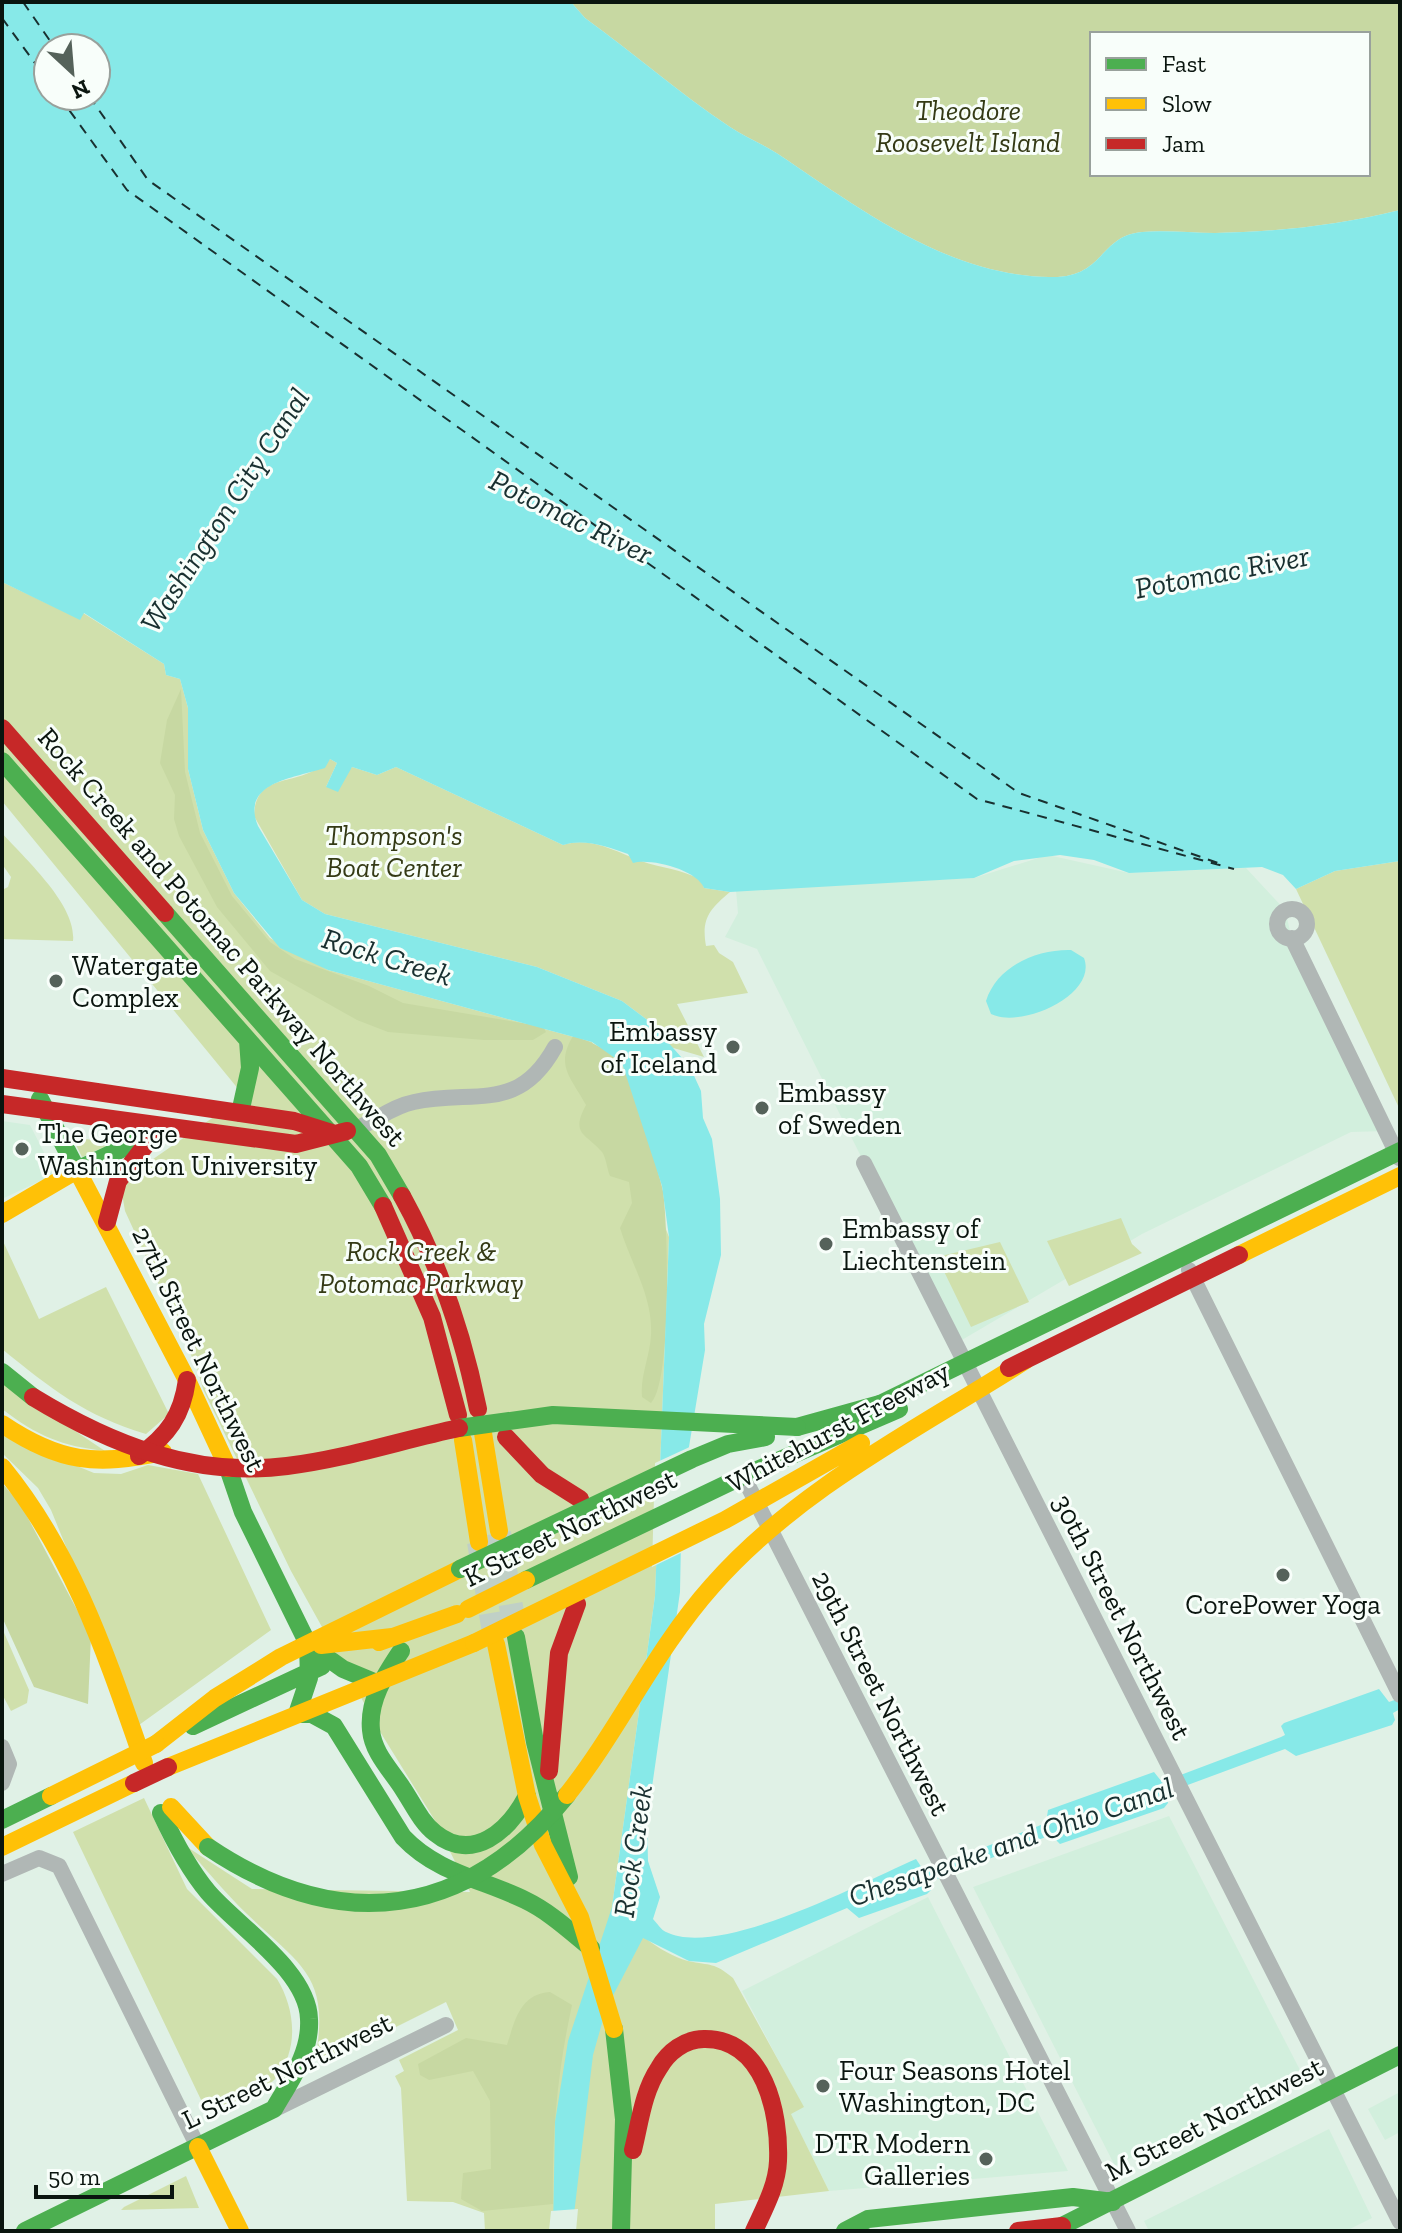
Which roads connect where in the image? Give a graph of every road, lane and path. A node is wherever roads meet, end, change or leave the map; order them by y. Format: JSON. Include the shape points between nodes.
{"nodes":[{"id":1,"x":2,"y":728,"type":"edge"},
{"id":2,"x":2,"y":761,"type":"edge"},
{"id":3,"x":1292,"y":938,"type":"dead end"},
{"id":4,"x":248,"y":1040,"type":"junction"},
{"id":5,"x":555,"y":1047,"type":"dead end"},
{"id":6,"x":2,"y":1078,"type":"edge"},
{"id":7,"x":32,"y":1082,"type":"junction"},
{"id":8,"x":2,"y":1104,"type":"edge"},
{"id":9,"x":205,"y":1108,"type":"junction"},
{"id":10,"x":45,"y":1110,"type":"junction"},
{"id":11,"x":240,"y":1113,"type":"junction"},
{"id":12,"x":358,"y":1128,"type":"junction"},
{"id":13,"x":160,"y":1130,"type":"junction"},
{"id":14,"x":334,"y":1134,"type":"junction"},
{"id":15,"x":1400,"y":1151,"type":"edge"},
{"id":16,"x":1400,"y":1162,"type":"edge"},
{"id":17,"x":864,"y":1163,"type":"dead end"},
{"id":18,"x":77,"y":1170,"type":"junction"},
{"id":19,"x":1400,"y":1176,"type":"edge"},
{"id":20,"x":28,"y":1201,"type":"junction"},
{"id":21,"x":2,"y":1214,"type":"edge"},
{"id":22,"x":107,"y":1222,"type":"junction"},
{"id":23,"x":1188,"y":1268,"type":"junction"},
{"id":24,"x":1026,"y":1360,"type":"junction"},
{"id":25,"x":2,"y":1372,"type":"edge"},
{"id":26,"x":970,"y":1375,"type":"junction"},
{"id":27,"x":187,"y":1380,"type":"junction"},
{"id":28,"x":483,"y":1409,"type":"dead end"},
{"id":29,"x":458,"y":1415,"type":"dead end"},
{"id":30,"x":2,"y":1424,"type":"edge"},
{"id":31,"x":797,"y":1427,"type":"junction"},
{"id":32,"x":483,"y":1433,"type":"dead end"},
{"id":33,"x":506,"y":1437,"type":"dead end"},
{"id":34,"x":463,"y":1440,"type":"dead end"},
{"id":35,"x":135,"y":1459,"type":"junction"},
{"id":36,"x":2,"y":1467,"type":"edge"},
{"id":37,"x":743,"y":1476,"type":"junction"},
{"id":38,"x":580,"y":1499,"type":"dead end"},
{"id":39,"x":243,"y":1512,"type":"junction"},
{"id":40,"x":499,"y":1531,"type":"tunnel mouth"},
{"id":41,"x":479,"y":1542,"type":"tunnel mouth"},
{"id":42,"x":577,"y":1604,"type":"dead end"},
{"id":43,"x":516,"y":1637,"type":"tunnel mouth"},
{"id":44,"x":308,"y":1644,"type":"junction"},
{"id":45,"x":396,"y":1644,"type":"junction"},
{"id":46,"x":496,"y":1644,"type":"tunnel mouth"},
{"id":47,"x":332,"y":1661,"type":"junction"},
{"id":48,"x":310,"y":1670,"type":"junction"},
{"id":49,"x":357,"y":1676,"type":"junction"},
{"id":50,"x":379,"y":1684,"type":"junction"},
{"id":51,"x":1398,"y":1692,"type":"edge"},
{"id":52,"x":218,"y":1705,"type":"junction"},
{"id":53,"x":297,"y":1714,"type":"junction"},
{"id":54,"x":5,"y":1753,"type":"edge"},
{"id":55,"x":144,"y":1763,"type":"dead end"},
{"id":56,"x":2,"y":1783,"type":"edge"},
{"id":57,"x":547,"y":1789,"type":"junction"},
{"id":58,"x":527,"y":1796,"type":"junction"},
{"id":59,"x":2,"y":1820,"type":"edge"},
{"id":60,"x":2,"y":1847,"type":"edge"},
{"id":61,"x":2,"y":1874,"type":"edge"},
{"id":62,"x":573,"y":1899,"type":"junction"},
{"id":63,"x":591,"y":1948,"type":"junction"},
{"id":64,"x":446,"y":2025,"type":"dead end"},
{"id":65,"x":1400,"y":2055,"type":"edge"},
{"id":66,"x":1333,"y":2089,"type":"junction"},
{"id":67,"x":274,"y":2109,"type":"junction"},
{"id":68,"x":198,"y":2147,"type":"junction"},
{"id":69,"x":625,"y":2181,"type":"junction"},
{"id":70,"x":1113,"y":2202,"type":"junction"},
{"id":71,"x":930,"y":2212,"type":"junction"},
{"id":72,"x":1400,"y":2222,"type":"edge"},
{"id":73,"x":1057,"y":2228,"type":"edge"},
{"id":74,"x":25,"y":2231,"type":"edge"},
{"id":75,"x":240,"y":2231,"type":"edge"},
{"id":76,"x":621,"y":2231,"type":"edge"},
{"id":77,"x":754,"y":2231,"type":"edge"},
{"id":78,"x":845,"y":2231,"type":"edge"},
{"id":79,"x":939,"y":2231,"type":"edge"},
{"id":80,"x":1018,"y":2231,"type":"edge"},
{"id":81,"x":1128,"y":2231,"type":"edge"}],
"edges":[{"from":1,"to":12,"type":"main road","name":"Rock Creek and Potomac Parkway Northwest"},
{"from":2,"to":4,"type":"main road","name":"Rock Creek and Potomac Parkway Northwest"},
{"from":3,"to":16,"type":"street"},
{"from":4,"to":11,"type":"main road","via":[[250,1068]]},
{"from":4,"to":14,"type":"main road","name":"Rock Creek and Potomac Parkway Northwest"},
{"from":5,"to":12,"type":"street","via":[[537,1076],[511,1091],[406,1104]]},
{"from":6,"to":7,"type":"main road"},
{"from":7,"to":9,"type":"main road"},
{"from":7,"to":10,"type":"main road","name":"27th Street Northwest"},
{"from":8,"to":10,"type":"main road"},
{"from":9,"to":11,"type":"main road"},
{"from":9,"to":13,"type":"main road"},
{"from":10,"to":13,"type":"main road"},
{"from":10,"to":18,"type":"main road","name":"27th Street Northwest"},
{"from":11,"to":14,"type":"main road"},
{"from":12,"to":14,"type":"main road"},
{"from":12,"to":28,"type":"main road","name":"Rock Creek and Potomac Parkway Northwest","via":[[423,1235],[453,1308]]},
{"from":13,"to":14,"type":"main road","via":[[296,1144]]},
{"from":13,"to":18,"type":"main road"},
{"from":13,"to":22,"type":"main road","via":[[122,1173]]},
{"from":14,"to":29,"type":"main road","name":"Rock Creek and Potomac Parkway Northwest","via":[[368,1179],[408,1254],[439,1336]]},
{"from":15,"to":31,"type":"main road","name":"Whitehurst Freeway","bridge":true,"via":[[894,1398]]},
{"from":16,"to":23,"type":"main road","name":"K Street Northwest"},
{"from":17,"to":26,"type":"street","name":"30th Street Northwest"},
{"from":18,"to":20,"type":"main road"},
{"from":18,"to":22,"type":"main road","name":"27th Street Northwest"},
{"from":19,"to":24,"type":"main road","name":"Whitehurst Freeway","bridge":true},
{"from":20,"to":21,"type":"main road"},
{"from":20,"to":22,"type":"main road","via":[[73,1197]]},
{"from":22,"to":27,"type":"main road","name":"27th Street Northwest"},
{"from":23,"to":26,"type":"main road","name":"K Street Northwest"},
{"from":23,"to":51,"type":"street"},
{"from":24,"to":50,"type":"main road","name":"Whitehurst Freeway","bridge":true,"via":[[874,1436],[725,1520]]},
{"from":24,"to":67,"type":"main road","bridge":true,"via":[[841,1476],[738,1558],[669,1639],[553,1817],[486,1872],[416,1898],[353,1903],[314,1897],[241,1870],[166,1810],[180,1852],[203,1887],[284,1965],[305,1996],[308,2045]]},
{"from":25,"to":31,"type":"main road","bridge":true,"via":[[33,1397],[126,1448],[169,1461],[234,1469],[301,1464],[522,1416]]},
{"from":26,"to":37,"type":"main road","name":"K Street Northwest"},
{"from":26,"to":66,"type":"street","name":"30th Street Northwest"},
{"from":27,"to":35,"type":"main road","via":[[179,1419]]},
{"from":27,"to":39,"type":"main road","name":"27th Street Northwest"},
{"from":30,"to":35,"type":"main road","via":[[27,1442],[69,1458],[104,1464]]},
{"from":31,"to":44,"type":"main road","name":"Whitehurst Freeway","bridge":true,"via":[[692,1459]]},
{"from":32,"to":40,"type":"main road"},
{"from":33,"to":38,"type":"main road","via":[[553,1484]]},
{"from":34,"to":41,"type":"main road"},
{"from":35,"to":39,"type":"main road","via":[[179,1450],[199,1456]]},
{"from":36,"to":55,"type":"main road","via":[[33,1503],[72,1571]]},
{"from":37,"to":45,"type":"main road","name":"K Street Northwest","bridge":true},
{"from":37,"to":70,"type":"street","name":"29th Street Northwest"},
{"from":39,"to":44,"type":"main road","name":"27th Street Northwest"},
{"from":42,"to":57,"type":"main road","via":[[559,1653]]},
{"from":43,"to":57,"type":"main road"},
{"from":44,"to":45,"type":"main road"},
{"from":44,"to":47,"type":"main road"},
{"from":44,"to":48,"type":"main road"},
{"from":44,"to":52,"type":"main road","name":"K Street Northwest"},
{"from":45,"to":47,"type":"main road","name":"K Street Northwest"},
{"from":45,"to":49,"type":"main road","name":"K Street Northwest"},
{"from":45,"to":50,"type":"main road"},
{"from":46,"to":58,"type":"main road"},
{"from":47,"to":48,"type":"main road","name":"K Street Northwest"},
{"from":47,"to":49,"type":"main road"},
{"from":48,"to":52,"type":"main road","name":"K Street Northwest"},
{"from":48,"to":53,"type":"main road"},
{"from":49,"to":50,"type":"main road"},
{"from":49,"to":53,"type":"main road","name":"K Street Northwest"},
{"from":50,"to":53,"type":"main road","name":"Whitehurst Freeway"},
{"from":50,"to":58,"type":"main road","via":[[371,1719],[375,1747],[439,1836],[459,1844],[489,1841],[514,1822]]},
{"from":52,"to":59,"type":"main road","name":"K Street Northwest","bridge":true,"via":[[156,1744]]},
{"from":53,"to":60,"type":"main road","name":"K Street Northwest","bridge":true,"via":[[168,1767]]},
{"from":53,"to":63,"type":"main road","via":[[312,1714],[334,1726],[417,1853],[539,1907]]},
{"from":54,"to":56,"type":"street","via":[[8,1773]]},
{"from":57,"to":62,"type":"main road"},
{"from":58,"to":62,"type":"main road","via":[[543,1845]]},
{"from":61,"to":68,"type":"street","via":[[39,1858],[59,1866]]},
{"from":62,"to":63,"type":"main road"},
{"from":63,"to":69,"type":"main road","via":[[612,2018],[622,2083]]},
{"from":64,"to":67,"type":"street","name":"L Street Northwest"},
{"from":65,"to":66,"type":"main road","name":"M Street Northwest"},
{"from":66,"to":70,"type":"main road","name":"M Street Northwest"},
{"from":66,"to":72,"type":"street","name":"30th Street Northwest"},
{"from":67,"to":68,"type":"main road","name":"L Street Northwest"},
{"from":68,"to":74,"type":"main road","name":"L Street Northwest"},
{"from":68,"to":75,"type":"main road"},
{"from":69,"to":76,"type":"main road"},
{"from":69,"to":77,"type":"main road","via":[[659,2067],[690,2041],[732,2043],[765,2083],[777,2142],[777,2172]]},
{"from":70,"to":71,"type":"main road","via":[[1073,2197]]},
{"from":70,"to":73,"type":"main road","name":"M Street Northwest"},
{"from":70,"to":81,"type":"street","name":"29th Street Northwest"},
{"from":71,"to":78,"type":"main road","via":[[868,2219]]},
{"from":71,"to":79,"type":"main road"},
{"from":73,"to":80,"type":"main road","name":"M Street Northwest"}]}
